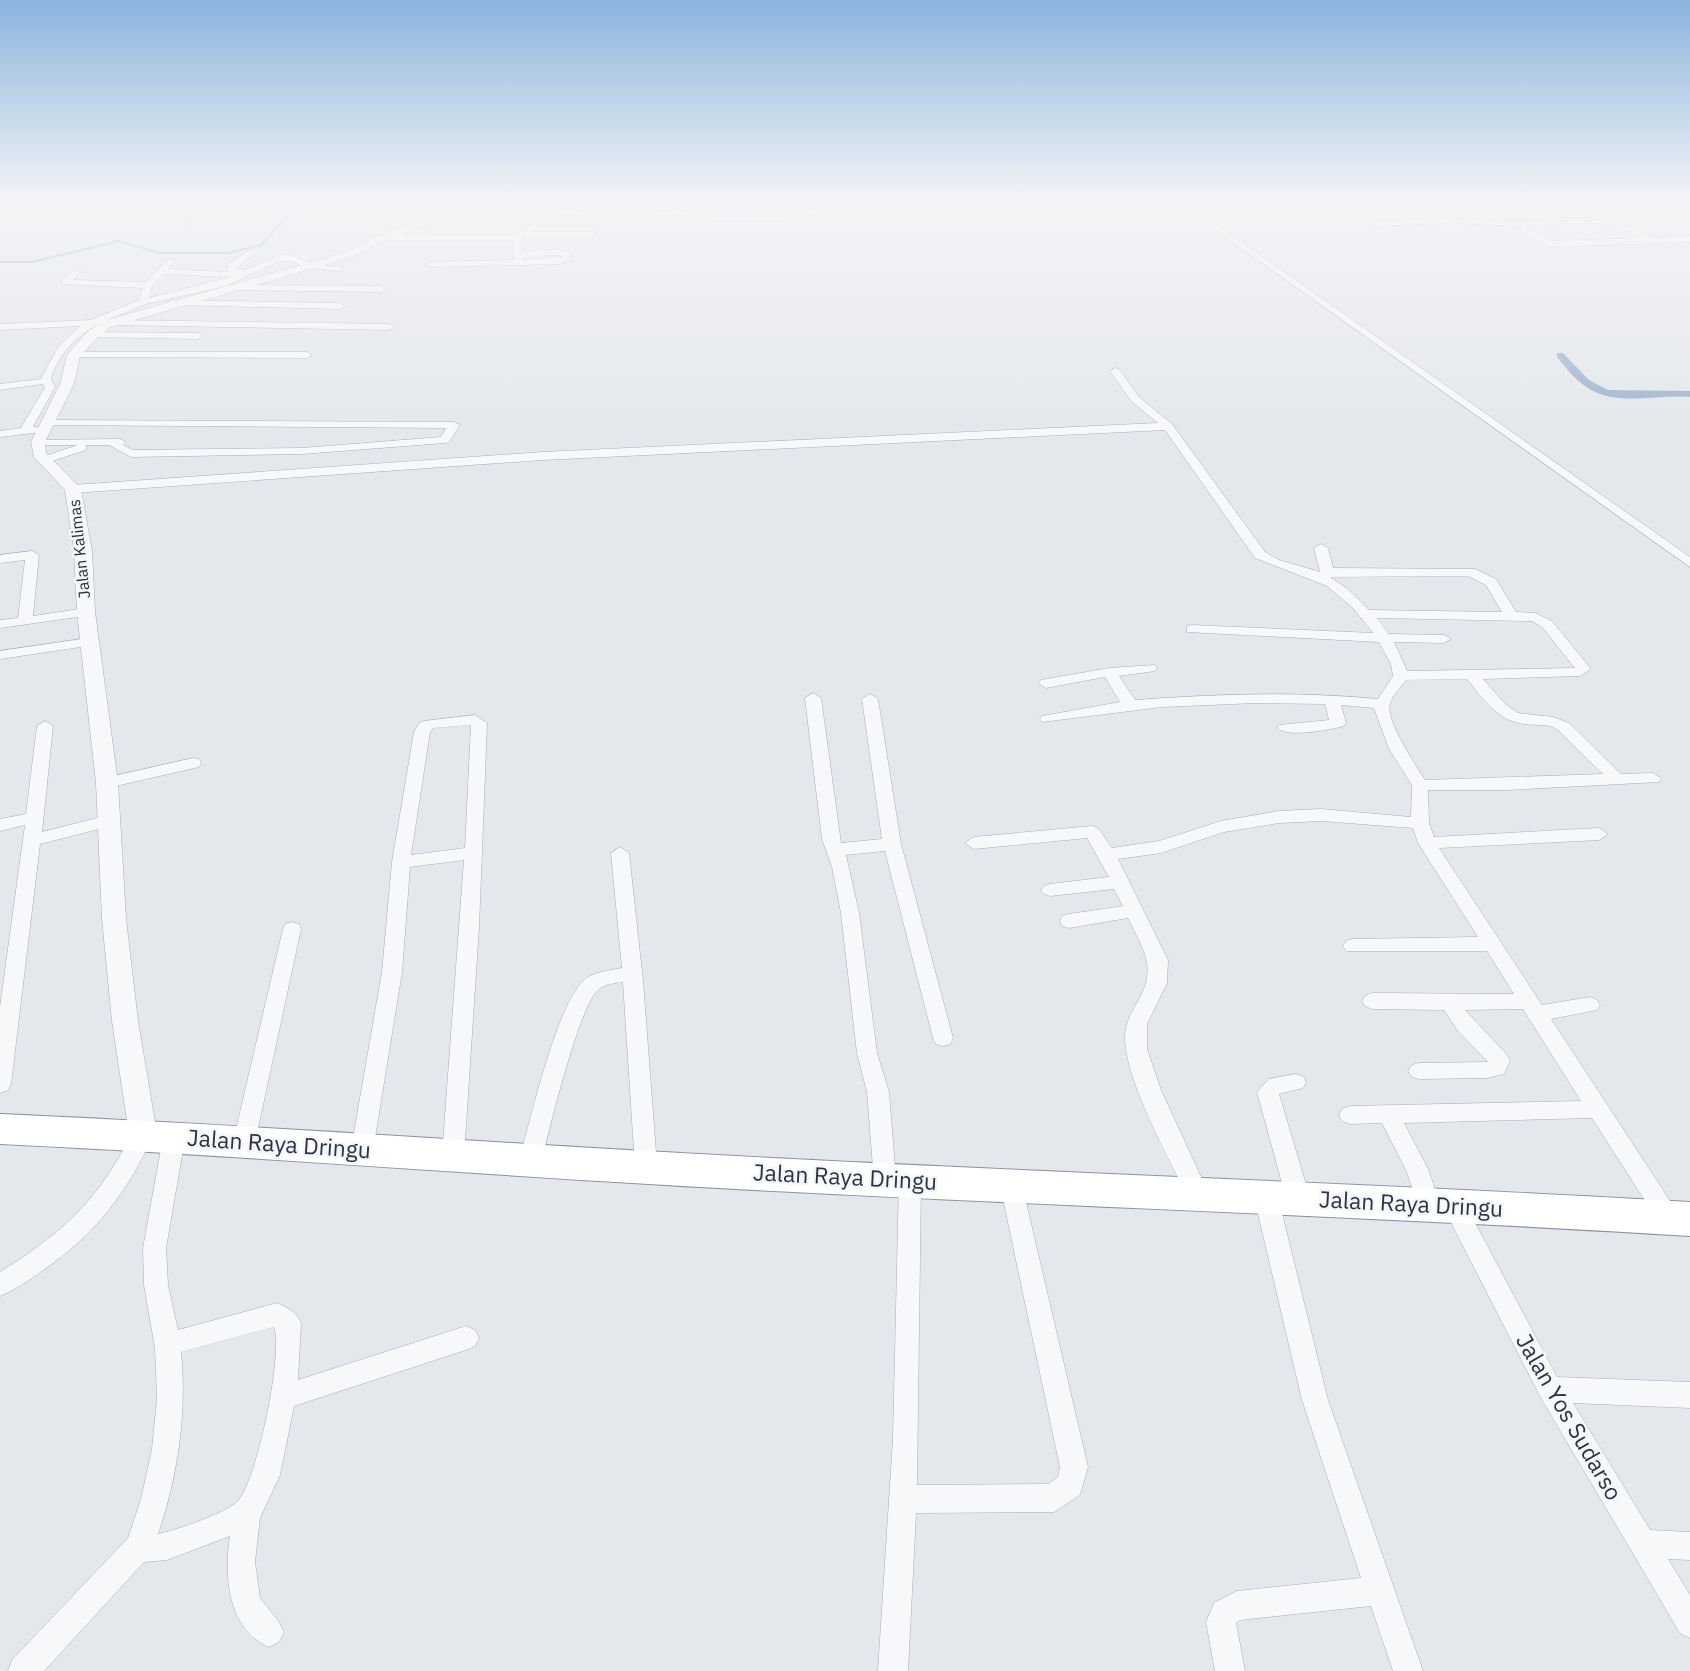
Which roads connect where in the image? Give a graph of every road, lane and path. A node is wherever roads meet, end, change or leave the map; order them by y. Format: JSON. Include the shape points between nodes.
{"nodes":[{"id":1,"x":69,"y":279,"type":"edge"},
{"id":2,"x":153,"y":279,"type":"edge"},
{"id":3,"x":234,"y":279,"type":"edge"},
{"id":4,"x":248,"y":279,"type":"edge"},
{"id":5,"x":1289,"y":279,"type":"edge"},
{"id":6,"x":244,"y":280,"type":"junction"},
{"id":7,"x":148,"y":285,"type":"junction"},
{"id":8,"x":381,"y":289,"type":"dead end"},
{"id":9,"x":143,"y":302,"type":"junction"},
{"id":10,"x":172,"y":303,"type":"junction"},
{"id":11,"x":340,"y":306,"type":"dead end"},
{"id":12,"x":35,"y":325,"type":"junction"},
{"id":13,"x":99,"y":325,"type":"junction"},
{"id":14,"x":0,"y":327,"type":"edge"},
{"id":15,"x":389,"y":327,"type":"dead end"},
{"id":16,"x":211,"y":336,"type":"dead end"},
{"id":17,"x":251,"y":336,"type":"dead end"},
{"id":18,"x":331,"y":337,"type":"dead end"},
{"id":19,"x":27,"y":338,"type":"dead end"},
{"id":20,"x":74,"y":355,"type":"junction"},
{"id":21,"x":307,"y":355,"type":"dead end"},
{"id":22,"x":1115,"y":371,"type":"dead end"},
{"id":23,"x":46,"y":381,"type":"junction"},
{"id":24,"x":0,"y":387,"type":"edge"},
{"id":25,"x":274,"y":424,"type":"junction"},
{"id":26,"x":1168,"y":426,"type":"junction"},
{"id":27,"x":39,"y":431,"type":"junction"},
{"id":28,"x":0,"y":434,"type":"edge"},
{"id":29,"x":107,"y":442,"type":"junction"},
{"id":30,"x":267,"y":447,"type":"junction"},
{"id":31,"x":46,"y":459,"type":"junction"},
{"id":32,"x":258,"y":478,"type":"junction"},
{"id":33,"x":73,"y":489,"type":"junction"},
{"id":34,"x":1321,"y":548,"type":"dead end"},
{"id":35,"x":0,"y":559,"type":"edge"},
{"id":36,"x":1690,"y":563,"type":"edge"},
{"id":37,"x":1325,"y":574,"type":"junction"},
{"id":38,"x":86,"y":612,"type":"junction"},
{"id":39,"x":1364,"y":614,"type":"junction"},
{"id":40,"x":1511,"y":616,"type":"junction"},
{"id":41,"x":26,"y":621,"type":"junction"},
{"id":42,"x":0,"y":624,"type":"edge"},
{"id":43,"x":1192,"y":629,"type":"dead end"},
{"id":44,"x":1384,"y":639,"type":"junction"},
{"id":45,"x":1444,"y":639,"type":"dead end"},
{"id":46,"x":89,"y":642,"type":"junction"},
{"id":47,"x":0,"y":656,"type":"edge"},
{"id":48,"x":1150,"y":668,"type":"dead end"},
{"id":49,"x":1109,"y":672,"type":"junction"},
{"id":50,"x":1472,"y":675,"type":"junction"},
{"id":51,"x":1401,"y":676,"type":"junction"},
{"id":52,"x":1046,"y":683,"type":"dead end"},
{"id":53,"x":813,"y":698,"type":"dead end"},
{"id":54,"x":1331,"y":698,"type":"junction"},
{"id":55,"x":870,"y":699,"type":"dead end"},
{"id":56,"x":1382,"y":704,"type":"junction"},
{"id":57,"x":1130,"y":705,"type":"junction"},
{"id":58,"x":1048,"y":719,"type":"dead end"},
{"id":59,"x":45,"y":726,"type":"dead end"},
{"id":60,"x":1285,"y":728,"type":"dead end"},
{"id":61,"x":193,"y":763,"type":"dead end"},
{"id":62,"x":1616,"y":778,"type":"junction"},
{"id":63,"x":1653,"y":778,"type":"dead end"},
{"id":64,"x":107,"y":783,"type":"junction"},
{"id":65,"x":1420,"y":785,"type":"junction"},
{"id":66,"x":34,"y":818,"type":"junction"},
{"id":67,"x":109,"y":821,"type":"junction"},
{"id":68,"x":1420,"y":823,"type":"junction"},
{"id":69,"x":0,"y":825,"type":"edge"},
{"id":70,"x":1599,"y":834,"type":"dead end"},
{"id":71,"x":32,"y":840,"type":"junction"},
{"id":72,"x":974,"y":843,"type":"dead end"},
{"id":73,"x":892,"y":844,"type":"junction"},
{"id":74,"x":1427,"y":844,"type":"junction"},
{"id":75,"x":835,"y":850,"type":"junction"},
{"id":76,"x":474,"y":853,"type":"junction"},
{"id":77,"x":620,"y":853,"type":"dead end"},
{"id":78,"x":1107,"y":855,"type":"junction"},
{"id":79,"x":401,"y":862,"type":"junction"},
{"id":80,"x":1121,"y":881,"type":"junction"},
{"id":81,"x":1050,"y":890,"type":"dead end"},
{"id":82,"x":1134,"y":911,"type":"junction"},
{"id":83,"x":1069,"y":920,"type":"dead end"},
{"id":84,"x":292,"y":929,"type":"dead end"},
{"id":85,"x":1492,"y":944,"type":"junction"},
{"id":86,"x":1353,"y":946,"type":"dead end"},
{"id":87,"x":632,"y":973,"type":"junction"},
{"id":88,"x":1372,"y":1002,"type":"dead end"},
{"id":89,"x":1449,"y":1002,"type":"junction"},
{"id":90,"x":1590,"y":1005,"type":"dead end"},
{"id":91,"x":1533,"y":1007,"type":"junction"},
{"id":92,"x":943,"y":1038,"type":"dead end"},
{"id":93,"x":1419,"y":1071,"type":"dead end"},
{"id":94,"x":1295,"y":1082,"type":"dead end"},
{"id":95,"x":0,"y":1083,"type":"edge"},
{"id":96,"x":1598,"y":1110,"type":"junction"},
{"id":97,"x":1388,"y":1114,"type":"junction"},
{"id":98,"x":1350,"y":1115,"type":"dead end"},
{"id":99,"x":0,"y":1129,"type":"edge"},
{"id":100,"x":158,"y":1136,"type":"junction"},
{"id":101,"x":244,"y":1142,"type":"junction"},
{"id":102,"x":362,"y":1150,"type":"junction"},
{"id":103,"x":453,"y":1156,"type":"junction"},
{"id":104,"x":531,"y":1159,"type":"junction"},
{"id":105,"x":646,"y":1166,"type":"junction"},
{"id":106,"x":898,"y":1180,"type":"junction"},
{"id":107,"x":1011,"y":1185,"type":"junction"},
{"id":108,"x":1198,"y":1194,"type":"junction"},
{"id":109,"x":1282,"y":1198,"type":"junction"},
{"id":110,"x":1442,"y":1206,"type":"junction"},
{"id":111,"x":1673,"y":1214,"type":"edge"},
{"id":112,"x":0,"y":1285,"type":"edge"},
{"id":113,"x":466,"y":1338,"type":"dead end"},
{"id":114,"x":168,"y":1344,"type":"junction"},
{"id":115,"x":1550,"y":1389,"type":"junction"},
{"id":116,"x":1690,"y":1395,"type":"edge"},
{"id":117,"x":281,"y":1398,"type":"junction"},
{"id":118,"x":902,"y":1499,"type":"junction"},
{"id":119,"x":247,"y":1513,"type":"junction"},
{"id":120,"x":1642,"y":1544,"type":"junction"},
{"id":121,"x":1690,"y":1546,"type":"edge"},
{"id":122,"x":139,"y":1547,"type":"junction"},
{"id":123,"x":1380,"y":1590,"type":"junction"},
{"id":124,"x":1690,"y":1623,"type":"edge"},
{"id":125,"x":269,"y":1632,"type":"dead end"},
{"id":126,"x":23,"y":1671,"type":"edge"},
{"id":127,"x":893,"y":1671,"type":"edge"},
{"id":128,"x":1230,"y":1671,"type":"edge"},
{"id":129,"x":1408,"y":1671,"type":"edge"}],
"edges":[{"from":1,"to":7,"type":"street","via":[[65,282]]},
{"from":2,"to":7,"type":"street"},
{"from":3,"to":6,"type":"street"},
{"from":4,"to":6,"type":"street"},
{"from":5,"to":36,"type":"street"},
{"from":6,"to":8,"type":"street"},
{"from":6,"to":9,"type":"street"},
{"from":6,"to":10,"type":"street"},
{"from":7,"to":9,"type":"street"},
{"from":9,"to":13,"type":"street"},
{"from":10,"to":11,"type":"street"},
{"from":10,"to":13,"type":"street"},
{"from":12,"to":13,"type":"street"},
{"from":12,"to":14,"type":"street"},
{"from":12,"to":19,"type":"street"},
{"from":13,"to":15,"type":"street"},
{"from":13,"to":16,"type":"street"},
{"from":13,"to":20,"type":"street"},
{"from":13,"to":23,"type":"street","via":[[77,331],[50,366]]},
{"from":17,"to":18,"type":"street"},
{"from":20,"to":21,"type":"street"},
{"from":20,"to":27,"type":"street","via":[[66,384]]},
{"from":22,"to":26,"type":"street","via":[[1135,399]]},
{"from":23,"to":24,"type":"street"},
{"from":23,"to":27,"type":"street","via":[[50,387]]},
{"from":25,"to":27,"type":"street"},
{"from":25,"to":30,"type":"street"},
{"from":25,"to":30,"type":"street","via":[[454,425],[445,440]]},
{"from":26,"to":32,"type":"street","via":[[543,456]]},
{"from":26,"to":37,"type":"street","via":[[1255,550],[1273,563]]},
{"from":27,"to":28,"type":"street"},
{"from":27,"to":29,"type":"street"},
{"from":27,"to":31,"type":"street","name":"Jalan Kalimas","via":[[39,454]]},
{"from":29,"to":30,"type":"street"},
{"from":29,"to":31,"type":"street"},
{"from":30,"to":32,"type":"street"},
{"from":31,"to":33,"type":"street","name":"Jalan Kalimas"},
{"from":32,"to":33,"type":"street"},
{"from":33,"to":38,"type":"street","name":"Jalan Kalimas"},
{"from":34,"to":37,"type":"street"},
{"from":35,"to":41,"type":"street","via":[[32,555]]},
{"from":37,"to":39,"type":"street"},
{"from":37,"to":40,"type":"street","via":[[1470,572],[1492,582]]},
{"from":38,"to":41,"type":"street"},
{"from":38,"to":46,"type":"street","name":"Jalan Kalimas"},
{"from":39,"to":40,"type":"street"},
{"from":39,"to":44,"type":"street"},
{"from":40,"to":50,"type":"street","via":[[1543,620],[1584,671]]},
{"from":41,"to":42,"type":"street"},
{"from":43,"to":44,"type":"street"},
{"from":44,"to":45,"type":"street"},
{"from":44,"to":51,"type":"street","via":[[1394,652]]},
{"from":46,"to":47,"type":"street"},
{"from":46,"to":64,"type":"street","name":"Jalan Kalimas"},
{"from":48,"to":49,"type":"street"},
{"from":49,"to":52,"type":"street"},
{"from":49,"to":57,"type":"street"},
{"from":50,"to":51,"type":"street"},
{"from":50,"to":62,"type":"street","via":[[1510,716],[1557,721]]},
{"from":51,"to":56,"type":"street"},
{"from":53,"to":75,"type":"street"},
{"from":54,"to":56,"type":"street"},
{"from":54,"to":57,"type":"street","via":[[1249,696]]},
{"from":54,"to":60,"type":"street","via":[[1338,723]]},
{"from":55,"to":73,"type":"street"},
{"from":56,"to":65,"type":"street","via":[[1397,749]]},
{"from":57,"to":58,"type":"street"},
{"from":59,"to":66,"type":"street"},
{"from":61,"to":64,"type":"street"},
{"from":62,"to":63,"type":"street"},
{"from":62,"to":65,"type":"street","via":[[1467,787]]},
{"from":64,"to":67,"type":"street","name":"Jalan Kalimas"},
{"from":65,"to":68,"type":"street"},
{"from":66,"to":69,"type":"street"},
{"from":66,"to":71,"type":"street"},
{"from":67,"to":71,"type":"street"},
{"from":67,"to":100,"type":"street","name":"Jalan Kalimas","via":[[125,1021]]},
{"from":68,"to":74,"type":"street"},
{"from":68,"to":78,"type":"street","via":[[1321,815],[1279,817],[1221,827],[1161,847]]},
{"from":70,"to":74,"type":"street"},
{"from":71,"to":95,"type":"street"},
{"from":72,"to":78,"type":"street","via":[[1092,832]]},
{"from":73,"to":75,"type":"street"},
{"from":73,"to":92,"type":"street"},
{"from":74,"to":85,"type":"street"},
{"from":75,"to":106,"type":"street","via":[[850,913],[867,1053]]},
{"from":76,"to":79,"type":"street"},
{"from":76,"to":79,"type":"street","via":[[479,723],[430,724],[422,732]]},
{"from":76,"to":103,"type":"street"},
{"from":77,"to":87,"type":"street"},
{"from":78,"to":80,"type":"street"},
{"from":79,"to":102,"type":"street","via":[[392,972]]},
{"from":80,"to":81,"type":"street"},
{"from":80,"to":82,"type":"street"},
{"from":82,"to":83,"type":"street"},
{"from":82,"to":108,"type":"street","via":[[1158,960],[1160,976],[1134,1037],[1142,1072]]},
{"from":84,"to":101,"type":"street"},
{"from":85,"to":86,"type":"street"},
{"from":85,"to":91,"type":"street"},
{"from":87,"to":104,"type":"street","via":[[598,981],[582,995]]},
{"from":87,"to":105,"type":"street"},
{"from":88,"to":89,"type":"street"},
{"from":89,"to":91,"type":"street"},
{"from":89,"to":93,"type":"street","via":[[1500,1061],[1497,1068]]},
{"from":90,"to":91,"type":"street"},
{"from":91,"to":96,"type":"street"},
{"from":94,"to":109,"type":"street","via":[[1278,1084],[1268,1092]]},
{"from":96,"to":97,"type":"street"},
{"from":96,"to":111,"type":"street"},
{"from":97,"to":98,"type":"street"},
{"from":97,"to":110,"type":"street","name":"Jalan Yos Sudarso"},
{"from":99,"to":100,"type":"highway","name":"Jalan Raya Dringu"},
{"from":100,"to":101,"type":"highway","name":"Jalan Raya Dringu"},
{"from":100,"to":112,"type":"street","via":[[102,1207],[56,1250]]},
{"from":100,"to":114,"type":"street","via":[[155,1287]]},
{"from":101,"to":102,"type":"highway","name":"Jalan Raya Dringu"},
{"from":102,"to":103,"type":"highway","name":"Jalan Raya Dringu"},
{"from":103,"to":104,"type":"highway","name":"Jalan Raya Dringu"},
{"from":104,"to":105,"type":"highway","name":"Jalan Raya Dringu"},
{"from":105,"to":106,"type":"highway","name":"Jalan Raya Dringu"},
{"from":106,"to":107,"type":"highway","name":"Jalan Raya Dringu"},
{"from":106,"to":118,"type":"street","via":[[906,1438]]},
{"from":107,"to":108,"type":"highway","name":"Jalan Raya Dringu"},
{"from":107,"to":118,"type":"street","via":[[1074,1467],[1070,1485],[1054,1498]]},
{"from":108,"to":109,"type":"highway","name":"Jalan Raya Dringu"},
{"from":109,"to":110,"type":"highway","name":"Jalan Raya Dringu"},
{"from":109,"to":123,"type":"street","via":[[1315,1400]]},
{"from":110,"to":111,"type":"highway","name":"Jalan Raya Dringu"},
{"from":110,"to":115,"type":"street","name":"Jalan Yos Sudarso"},
{"from":113,"to":117,"type":"street"},
{"from":114,"to":117,"type":"street","via":[[254,1319],[277,1315],[286,1319],[288,1350]]},
{"from":114,"to":122,"type":"street","via":[[169,1419],[160,1476]]},
{"from":115,"to":116,"type":"street"},
{"from":115,"to":120,"type":"street","name":"Jalan Yos Sudarso"},
{"from":117,"to":119,"type":"street","via":[[266,1479]]},
{"from":118,"to":127,"type":"street"},
{"from":119,"to":122,"type":"street","via":[[174,1544],[150,1550]]},
{"from":119,"to":125,"type":"street","via":[[240,1564],[242,1587],[250,1614]]},
{"from":120,"to":121,"type":"street"},
{"from":120,"to":124,"type":"street","name":"Jalan Yos Sudarso"},
{"from":122,"to":126,"type":"street"},
{"from":123,"to":128,"type":"street","via":[[1231,1609],[1221,1622]]},
{"from":123,"to":129,"type":"street"}]}
